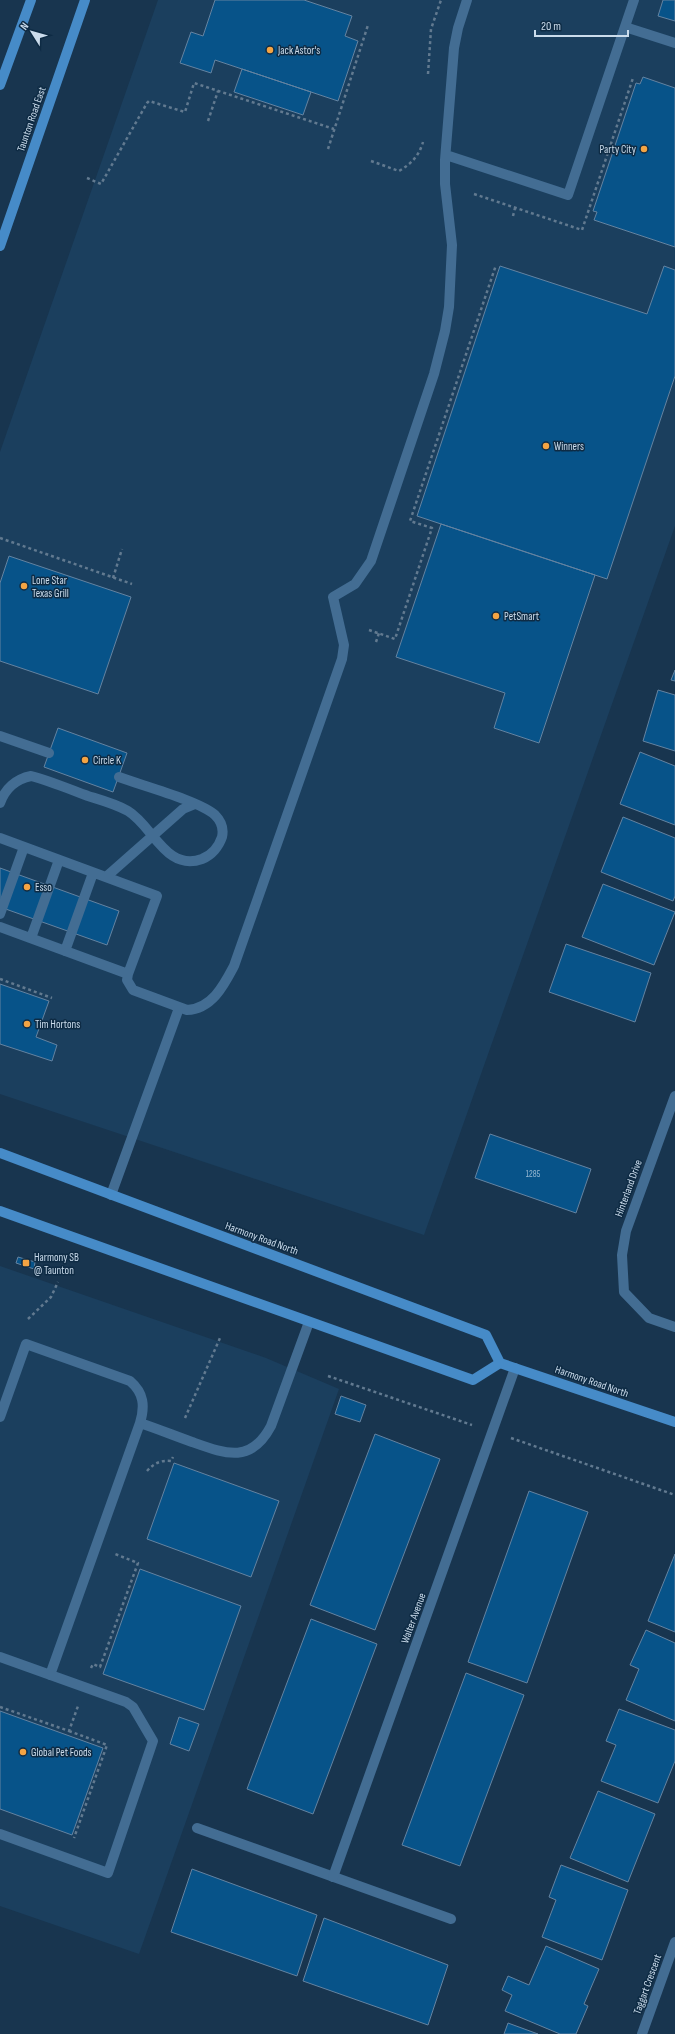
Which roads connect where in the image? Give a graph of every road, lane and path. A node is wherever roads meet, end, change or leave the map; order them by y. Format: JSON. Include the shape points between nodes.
{"nodes":[{"id":1,"x":31,"y":0,"type":"edge"},
{"id":2,"x":85,"y":0,"type":"edge"},
{"id":3,"x":441,"y":0,"type":"edge"},
{"id":4,"x":467,"y":0,"type":"edge"},
{"id":5,"x":634,"y":0,"type":"edge"},
{"id":6,"x":368,"y":26,"type":"dead end"},
{"id":7,"x":625,"y":27,"type":"junction"},
{"id":8,"x":675,"y":43,"type":"edge"},
{"id":9,"x":428,"y":80,"type":"dead end"},
{"id":10,"x":0,"y":85,"type":"edge"},
{"id":11,"x":218,"y":91,"type":"junction"},
{"id":12,"x":208,"y":121,"type":"dead end"},
{"id":13,"x":334,"y":129,"type":"junction"},
{"id":14,"x":424,"y":140,"type":"dead end"},
{"id":15,"x":328,"y":149,"type":"dead end"},
{"id":16,"x":446,"y":155,"type":"junction"},
{"id":17,"x":371,"y":161,"type":"dead end"},
{"id":18,"x":402,"y":169,"type":"junction"},
{"id":19,"x":407,"y":171,"type":"dead end"},
{"id":20,"x":87,"y":178,"type":"dead end"},
{"id":21,"x":515,"y":208,"type":"dead end"},
{"id":22,"x":512,"y":216,"type":"dead end"},
{"id":23,"x":0,"y":246,"type":"edge"},
{"id":24,"x":496,"y":265,"type":"dead end"},
{"id":25,"x":0,"y":538,"type":"edge"},
{"id":26,"x":122,"y":550,"type":"dead end"},
{"id":27,"x":113,"y":578,"type":"junction"},
{"id":28,"x":132,"y":584,"type":"dead end"},
{"id":29,"x":369,"y":630,"type":"dead end"},
{"id":30,"x":379,"y":633,"type":"junction"},
{"id":31,"x":376,"y":642,"type":"dead end"},
{"id":32,"x":0,"y":736,"type":"edge"},
{"id":33,"x":49,"y":753,"type":"dead end"},
{"id":34,"x":119,"y":777,"type":"dead end"},
{"id":35,"x":0,"y":803,"type":"edge"},
{"id":36,"x":195,"y":804,"type":"junction"},
{"id":37,"x":152,"y":836,"type":"junction"},
{"id":38,"x":0,"y":838,"type":"edge"},
{"id":39,"x":24,"y":847,"type":"junction"},
{"id":40,"x":59,"y":860,"type":"junction"},
{"id":41,"x":93,"y":873,"type":"junction"},
{"id":42,"x":106,"y":877,"type":"junction"},
{"id":43,"x":0,"y":914,"type":"edge"},
{"id":44,"x":0,"y":927,"type":"edge"},
{"id":45,"x":31,"y":938,"type":"junction"},
{"id":46,"x":65,"y":950,"type":"junction"},
{"id":47,"x":128,"y":974,"type":"junction"},
{"id":48,"x":0,"y":979,"type":"edge"},
{"id":49,"x":52,"y":998,"type":"dead end"},
{"id":50,"x":179,"y":1008,"type":"junction"},
{"id":51,"x":675,"y":1096,"type":"edge"},
{"id":52,"x":0,"y":1153,"type":"edge"},
{"id":53,"x":111,"y":1195,"type":"junction"},
{"id":54,"x":0,"y":1211,"type":"edge"},
{"id":55,"x":58,"y":1282,"type":"dead end"},
{"id":56,"x":28,"y":1319,"type":"dead end"},
{"id":57,"x":309,"y":1322,"type":"junction"},
{"id":58,"x":675,"y":1327,"type":"edge"},
{"id":59,"x":220,"y":1338,"type":"dead end"},
{"id":60,"x":500,"y":1363,"type":"junction"},
{"id":61,"x":515,"y":1368,"type":"junction"},
{"id":62,"x":0,"y":1417,"type":"edge"},
{"id":63,"x":185,"y":1418,"type":"dead end"},
{"id":64,"x":675,"y":1422,"type":"edge"},
{"id":65,"x":140,"y":1423,"type":"junction"},
{"id":66,"x":173,"y":1457,"type":"dead end"},
{"id":67,"x":145,"y":1474,"type":"dead end"},
{"id":68,"x":115,"y":1552,"type":"dead end"},
{"id":69,"x":0,"y":1657,"type":"edge"},
{"id":70,"x":90,"y":1672,"type":"dead end"},
{"id":71,"x":50,"y":1674,"type":"junction"},
{"id":72,"x":79,"y":1702,"type":"dead end"},
{"id":73,"x":0,"y":1707,"type":"edge"},
{"id":74,"x":69,"y":1731,"type":"junction"},
{"id":75,"x":197,"y":1828,"type":"dead end"},
{"id":76,"x":0,"y":1834,"type":"edge"},
{"id":77,"x":73,"y":1841,"type":"dead end"},
{"id":78,"x":333,"y":1877,"type":"junction"},
{"id":79,"x":451,"y":1919,"type":"dead end"},
{"id":80,"x":675,"y":1942,"type":"edge"},
{"id":81,"x":642,"y":2034,"type":"edge"}],
"edges":[{"from":1,"to":10,"type":"main road"},
{"from":2,"to":23,"type":"main road","name":"Taunton Road East"},
{"from":3,"to":9,"type":"path","via":[[431,29]]},
{"from":4,"to":16,"type":"street","via":[[456,32]]},
{"from":5,"to":7,"type":"street"},
{"from":6,"to":13,"type":"path"},
{"from":7,"to":8,"type":"street"},
{"from":7,"to":16,"type":"street","via":[[568,195]]},
{"from":11,"to":12,"type":"path"},
{"from":11,"to":13,"type":"path"},
{"from":11,"to":20,"type":"path","via":[[194,83],[185,112],[149,101],[101,184]]},
{"from":13,"to":15,"type":"path"},
{"from":14,"to":18,"type":"path","via":[[417,157]]},
{"from":16,"to":50,"type":"street","via":[[445,184],[451,231],[452,269],[446,331],[434,374],[371,561],[355,584],[333,597],[344,645],[342,659],[241,951],[227,979],[212,1000],[196,1009]]},
{"from":17,"to":18,"type":"path","via":[[399,171]]},
{"from":18,"to":19,"type":"path"},
{"from":21,"to":22,"type":"path"},
{"from":24,"to":30,"type":"path","via":[[410,521],[432,528],[395,639]]},
{"from":25,"to":27,"type":"path"},
{"from":26,"to":27,"type":"path"},
{"from":27,"to":28,"type":"path"},
{"from":29,"to":30,"type":"path"},
{"from":30,"to":31,"type":"path"},
{"from":32,"to":33,"type":"street"},
{"from":34,"to":36,"type":"street"},
{"from":35,"to":37,"type":"street","via":[[6,790],[21,778],[30,776],[127,811],[140,821]]},
{"from":36,"to":37,"type":"street","via":[[183,809]]},
{"from":36,"to":37,"type":"street","via":[[214,814],[223,828],[218,845],[206,857],[188,861],[176,857],[163,850]]},
{"from":37,"to":42,"type":"street"},
{"from":38,"to":39,"type":"street"},
{"from":39,"to":40,"type":"street"},
{"from":39,"to":43,"type":"street"},
{"from":40,"to":41,"type":"street"},
{"from":40,"to":45,"type":"street"},
{"from":41,"to":42,"type":"street"},
{"from":41,"to":46,"type":"street"},
{"from":42,"to":47,"type":"street","via":[[157,896]]},
{"from":44,"to":45,"type":"street"},
{"from":45,"to":46,"type":"street"},
{"from":46,"to":47,"type":"street"},
{"from":47,"to":50,"type":"street","via":[[127,980],[133,990]]},
{"from":48,"to":49,"type":"path"},
{"from":50,"to":53,"type":"street"},
{"from":51,"to":58,"type":"street","name":"Hinterland Drive","via":[[626,1231],[622,1256],[624,1292],[649,1318]]},
{"from":52,"to":53,"type":"main road","name":"Harmony Road North"},
{"from":53,"to":60,"type":"main road","name":"Harmony Road North","via":[[486,1335]]},
{"from":54,"to":57,"type":"main road"},
{"from":55,"to":56,"type":"path","via":[[51,1297]]},
{"from":57,"to":60,"type":"main road","via":[[473,1380]]},
{"from":57,"to":65,"type":"street","via":[[272,1426],[256,1446],[240,1453],[224,1452]]},
{"from":59,"to":63,"type":"path"},
{"from":60,"to":61,"type":"main road","name":"Harmony Road North"},
{"from":61,"to":64,"type":"main road","name":"Harmony Road North"},
{"from":61,"to":78,"type":"street","name":"Walter Avenue"},
{"from":62,"to":65,"type":"street","via":[[26,1344],[130,1381],[139,1391],[144,1405]]},
{"from":65,"to":71,"type":"street"},
{"from":66,"to":67,"type":"path","via":[[171,1461],[156,1463]]},
{"from":68,"to":70,"type":"path","via":[[118,1556],[138,1563],[100,1667],[93,1664]]},
{"from":69,"to":71,"type":"street"},
{"from":71,"to":76,"type":"street","via":[[129,1704],[152,1737],[153,1746],[108,1873]]},
{"from":72,"to":74,"type":"path"},
{"from":73,"to":74,"type":"path"},
{"from":74,"to":77,"type":"path","via":[[107,1745]]},
{"from":75,"to":78,"type":"street"},
{"from":78,"to":79,"type":"street"},
{"from":80,"to":81,"type":"street","name":"Taggart Crescent"}]}
